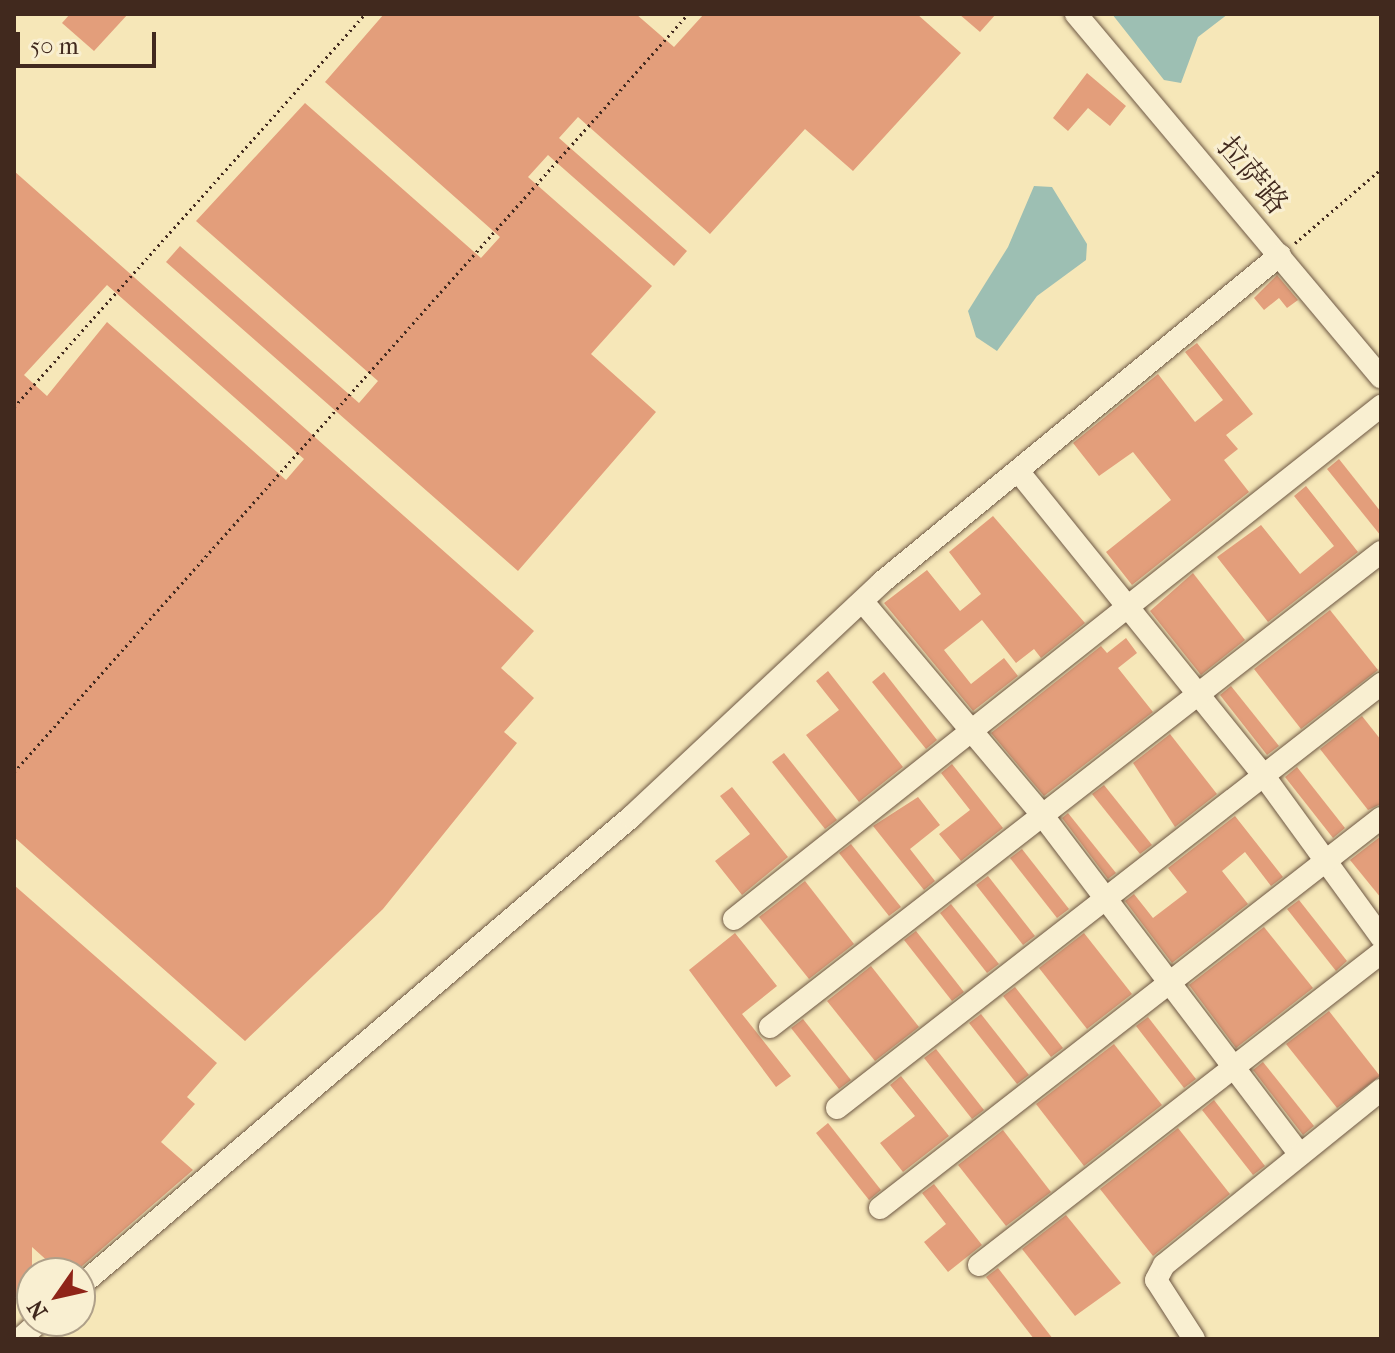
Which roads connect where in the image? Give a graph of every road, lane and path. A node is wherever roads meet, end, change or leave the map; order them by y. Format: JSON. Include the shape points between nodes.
{"nodes":[{"id":1,"x":365,"y":14,"type":"edge"},
{"id":2,"x":688,"y":14,"type":"edge"},
{"id":3,"x":1076,"y":14,"type":"edge"},
{"id":4,"x":1381,"y":169,"type":"edge"},
{"id":5,"x":1280,"y":255,"type":"junction"},
{"id":6,"x":1381,"y":377,"type":"edge"},
{"id":7,"x":1381,"y":406,"type":"edge"},
{"id":8,"x":14,"y":407,"type":"edge"},
{"id":9,"x":1018,"y":471,"type":"junction"},
{"id":10,"x":1381,"y":552,"type":"edge"},
{"id":11,"x":863,"y":602,"type":"junction"},
{"id":12,"x":1127,"y":607,"type":"junction"},
{"id":13,"x":1381,"y":684,"type":"edge"},
{"id":14,"x":1198,"y":695,"type":"junction"},
{"id":15,"x":971,"y":731,"type":"junction"},
{"id":16,"x":14,"y":772,"type":"edge"},
{"id":17,"x":1264,"y":776,"type":"junction"},
{"id":18,"x":1043,"y":816,"type":"junction"},
{"id":19,"x":1381,"y":818,"type":"edge"},
{"id":20,"x":1326,"y":861,"type":"junction"},
{"id":21,"x":1107,"y":900,"type":"junction"},
{"id":22,"x":734,"y":919,"type":"dead end"},
{"id":23,"x":1381,"y":937,"type":"edge"},
{"id":24,"x":1381,"y":953,"type":"edge"},
{"id":25,"x":1170,"y":981,"type":"junction"},
{"id":26,"x":770,"y":1027,"type":"dead end"},
{"id":27,"x":1233,"y":1068,"type":"junction"},
{"id":28,"x":1381,"y":1090,"type":"edge"},
{"id":29,"x":837,"y":1108,"type":"dead end"},
{"id":30,"x":1300,"y":1155,"type":"junction"},
{"id":31,"x":880,"y":1208,"type":"dead end"},
{"id":32,"x":979,"y":1265,"type":"dead end"},
{"id":33,"x":96,"y":1272,"type":"edge"},
{"id":34,"x":1194,"y":1339,"type":"edge"}],
"edges":[{"from":1,"to":8,"type":"path"},
{"from":2,"to":16,"type":"path"},
{"from":3,"to":5,"type":"street","name":"拉萨路"},
{"from":4,"to":5,"type":"path"},
{"from":5,"to":6,"type":"street","name":"拉萨路"},
{"from":5,"to":9,"type":"street"},
{"from":7,"to":12,"type":"street"},
{"from":9,"to":11,"type":"street"},
{"from":9,"to":12,"type":"street"},
{"from":10,"to":14,"type":"street"},
{"from":11,"to":15,"type":"street"},
{"from":11,"to":33,"type":"street","via":[[631,817]]},
{"from":12,"to":14,"type":"street"},
{"from":12,"to":15,"type":"street"},
{"from":13,"to":17,"type":"street"},
{"from":14,"to":17,"type":"street"},
{"from":14,"to":18,"type":"street"},
{"from":15,"to":18,"type":"street"},
{"from":15,"to":22,"type":"street"},
{"from":17,"to":20,"type":"street"},
{"from":17,"to":21,"type":"street"},
{"from":18,"to":21,"type":"street"},
{"from":18,"to":26,"type":"street"},
{"from":19,"to":20,"type":"street"},
{"from":20,"to":23,"type":"street"},
{"from":20,"to":25,"type":"street"},
{"from":21,"to":25,"type":"street"},
{"from":21,"to":29,"type":"street"},
{"from":24,"to":27,"type":"street"},
{"from":25,"to":27,"type":"street"},
{"from":25,"to":31,"type":"street"},
{"from":27,"to":30,"type":"street"},
{"from":27,"to":32,"type":"street"},
{"from":28,"to":30,"type":"street"},
{"from":30,"to":34,"type":"street","via":[[1164,1265],[1156,1280]]}]}
